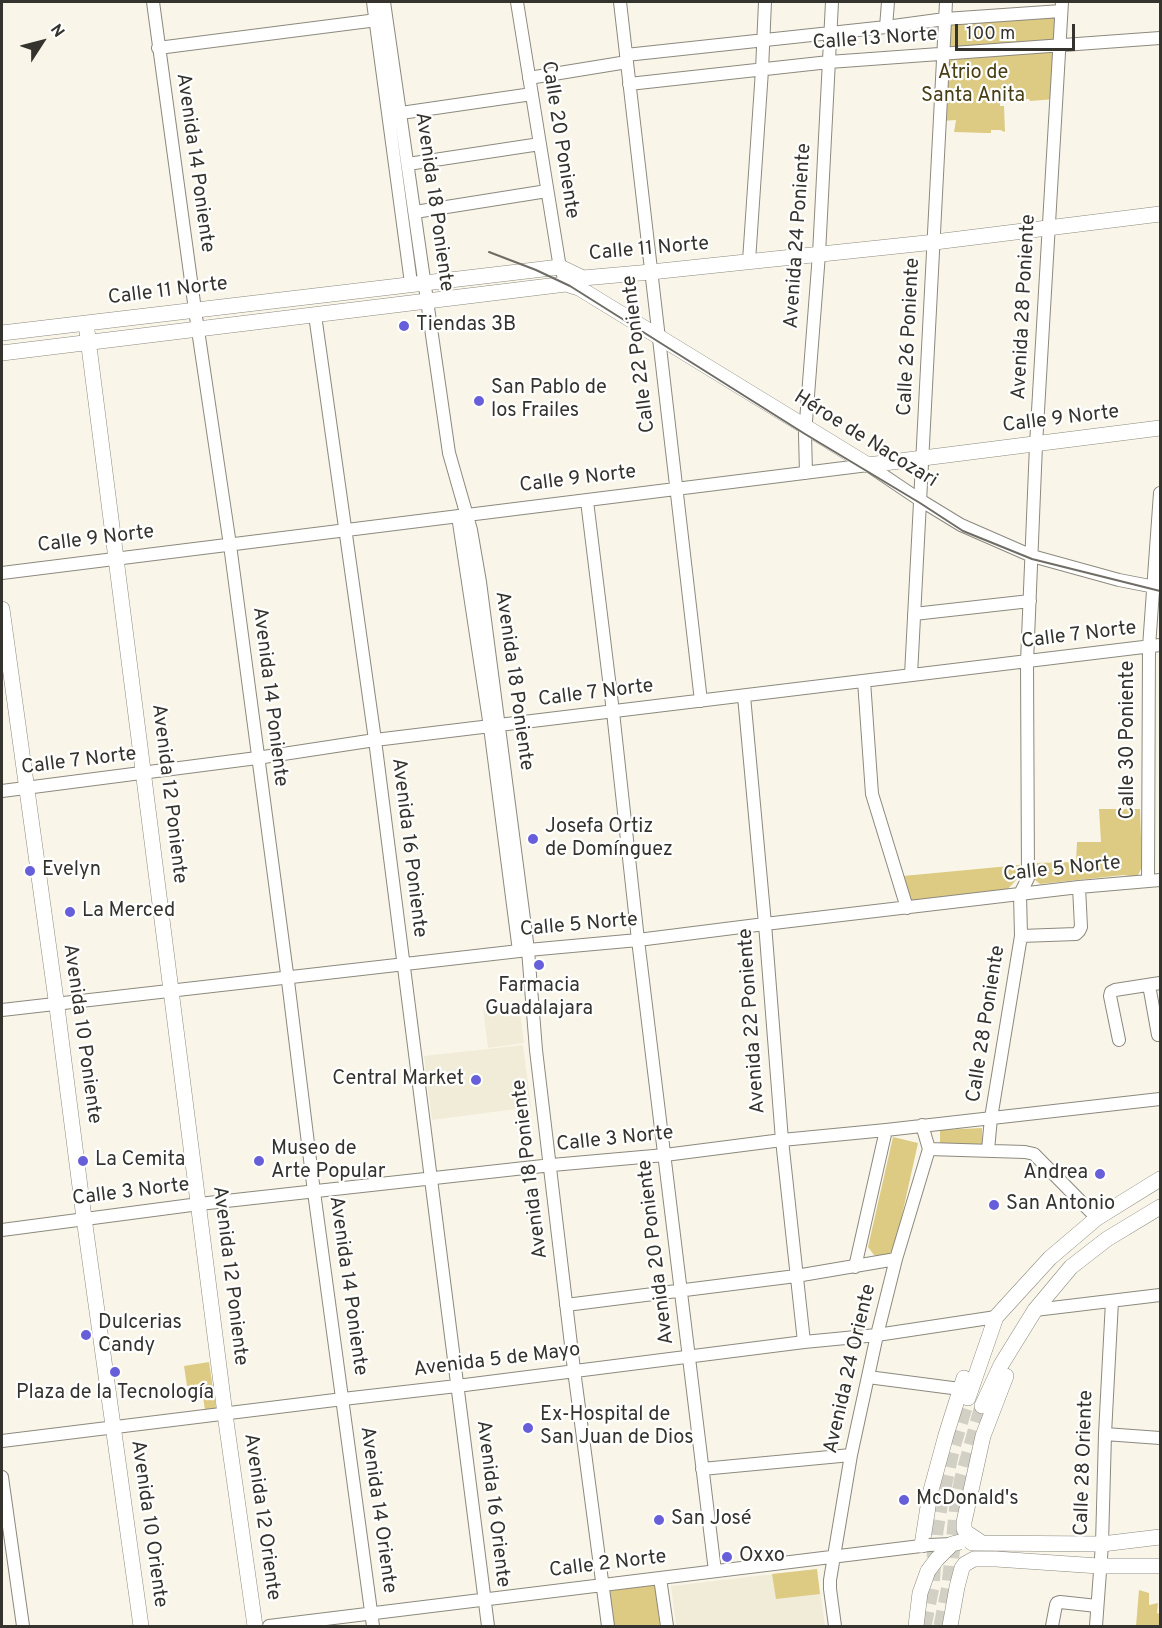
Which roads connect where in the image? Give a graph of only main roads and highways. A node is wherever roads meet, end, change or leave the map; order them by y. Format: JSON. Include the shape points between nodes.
{"nodes":[{"id":1,"x":1161,"y":214,"type":"edge"},
{"id":2,"x":566,"y":284,"type":"joint"},
{"id":3,"x":86,"y":322,"type":"junction"},
{"id":4,"x":2,"y":333,"type":"edge"},
{"id":5,"x":89,"y":343,"type":"junction"},
{"id":6,"x":2,"y":353,"type":"edge"},
{"id":7,"x":1161,"y":429,"type":"edge"},
{"id":8,"x":868,"y":465,"type":"joint"},
{"id":9,"x":2,"y":609,"type":"edge"},
{"id":10,"x":1161,"y":1179,"type":"edge"},
{"id":11,"x":1161,"y":1207,"type":"edge"},
{"id":12,"x":1035,"y":1310,"type":"junction"},
{"id":13,"x":982,"y":1406,"type":"tunnel mouth"},
{"id":14,"x":225,"y":1414,"type":"joint"},
{"id":15,"x":114,"y":1428,"type":"joint"},
{"id":16,"x":1161,"y":1537,"type":"edge"},
{"id":17,"x":982,"y":1543,"type":"junction"},
{"id":18,"x":925,"y":1545,"type":"road end"},
{"id":19,"x":1161,"y":1566,"type":"edge"},
{"id":20,"x":141,"y":1626,"type":"edge"},
{"id":21,"x":255,"y":1626,"type":"edge"},
{"id":22,"x":916,"y":1626,"type":"edge"},
{"id":23,"x":950,"y":1626,"type":"edge"}],
"edges":[{"from":1,"to":3,"type":"main road","name":"Calle 11 Norte","via":[[583,278],[560,267]]},
{"from":2,"to":5,"type":"main road","name":"Calle 11 Norte"},
{"from":2,"to":8,"type":"main road","name":"Héroe de Nacozari","via":[[579,288]]},
{"from":3,"to":4,"type":"main road","name":"Calle 11 Norte"},
{"from":3,"to":5,"type":"main road","name":"Avenida 12 Poniente"},
{"from":5,"to":6,"type":"main road","name":"Calle 11 Norte"},
{"from":5,"to":14,"type":"main road","name":"Avenida 12 Poniente"},
{"from":7,"to":8,"type":"main road","name":"Calle 9 Norte"},
{"from":9,"to":15,"type":"main road","name":"Avenida 10 Poniente"},
{"from":10,"to":18,"type":"main road","via":[[1097,1218],[1050,1258],[996,1317],[964,1393],[930,1494]]},
{"from":11,"to":12,"type":"main road","via":[[1107,1239],[1071,1267]]},
{"from":12,"to":13,"type":"main road","via":[[1001,1365]]},
{"from":12,"to":17,"type":"main road","via":[[983,1436],[964,1522],[967,1533]]},
{"from":14,"to":21,"type":"main road","name":"Avenida 12 Oriente"},
{"from":15,"to":20,"type":"main road","name":"Avenida 10 Oriente"},
{"from":16,"to":17,"type":"main road","via":[[1102,1544]]},
{"from":17,"to":22,"type":"main road","bridge":true,"via":[[956,1543],[937,1558],[920,1593]]},
{"from":19,"to":23,"type":"main road","via":[[974,1559],[962,1568]]}]}
